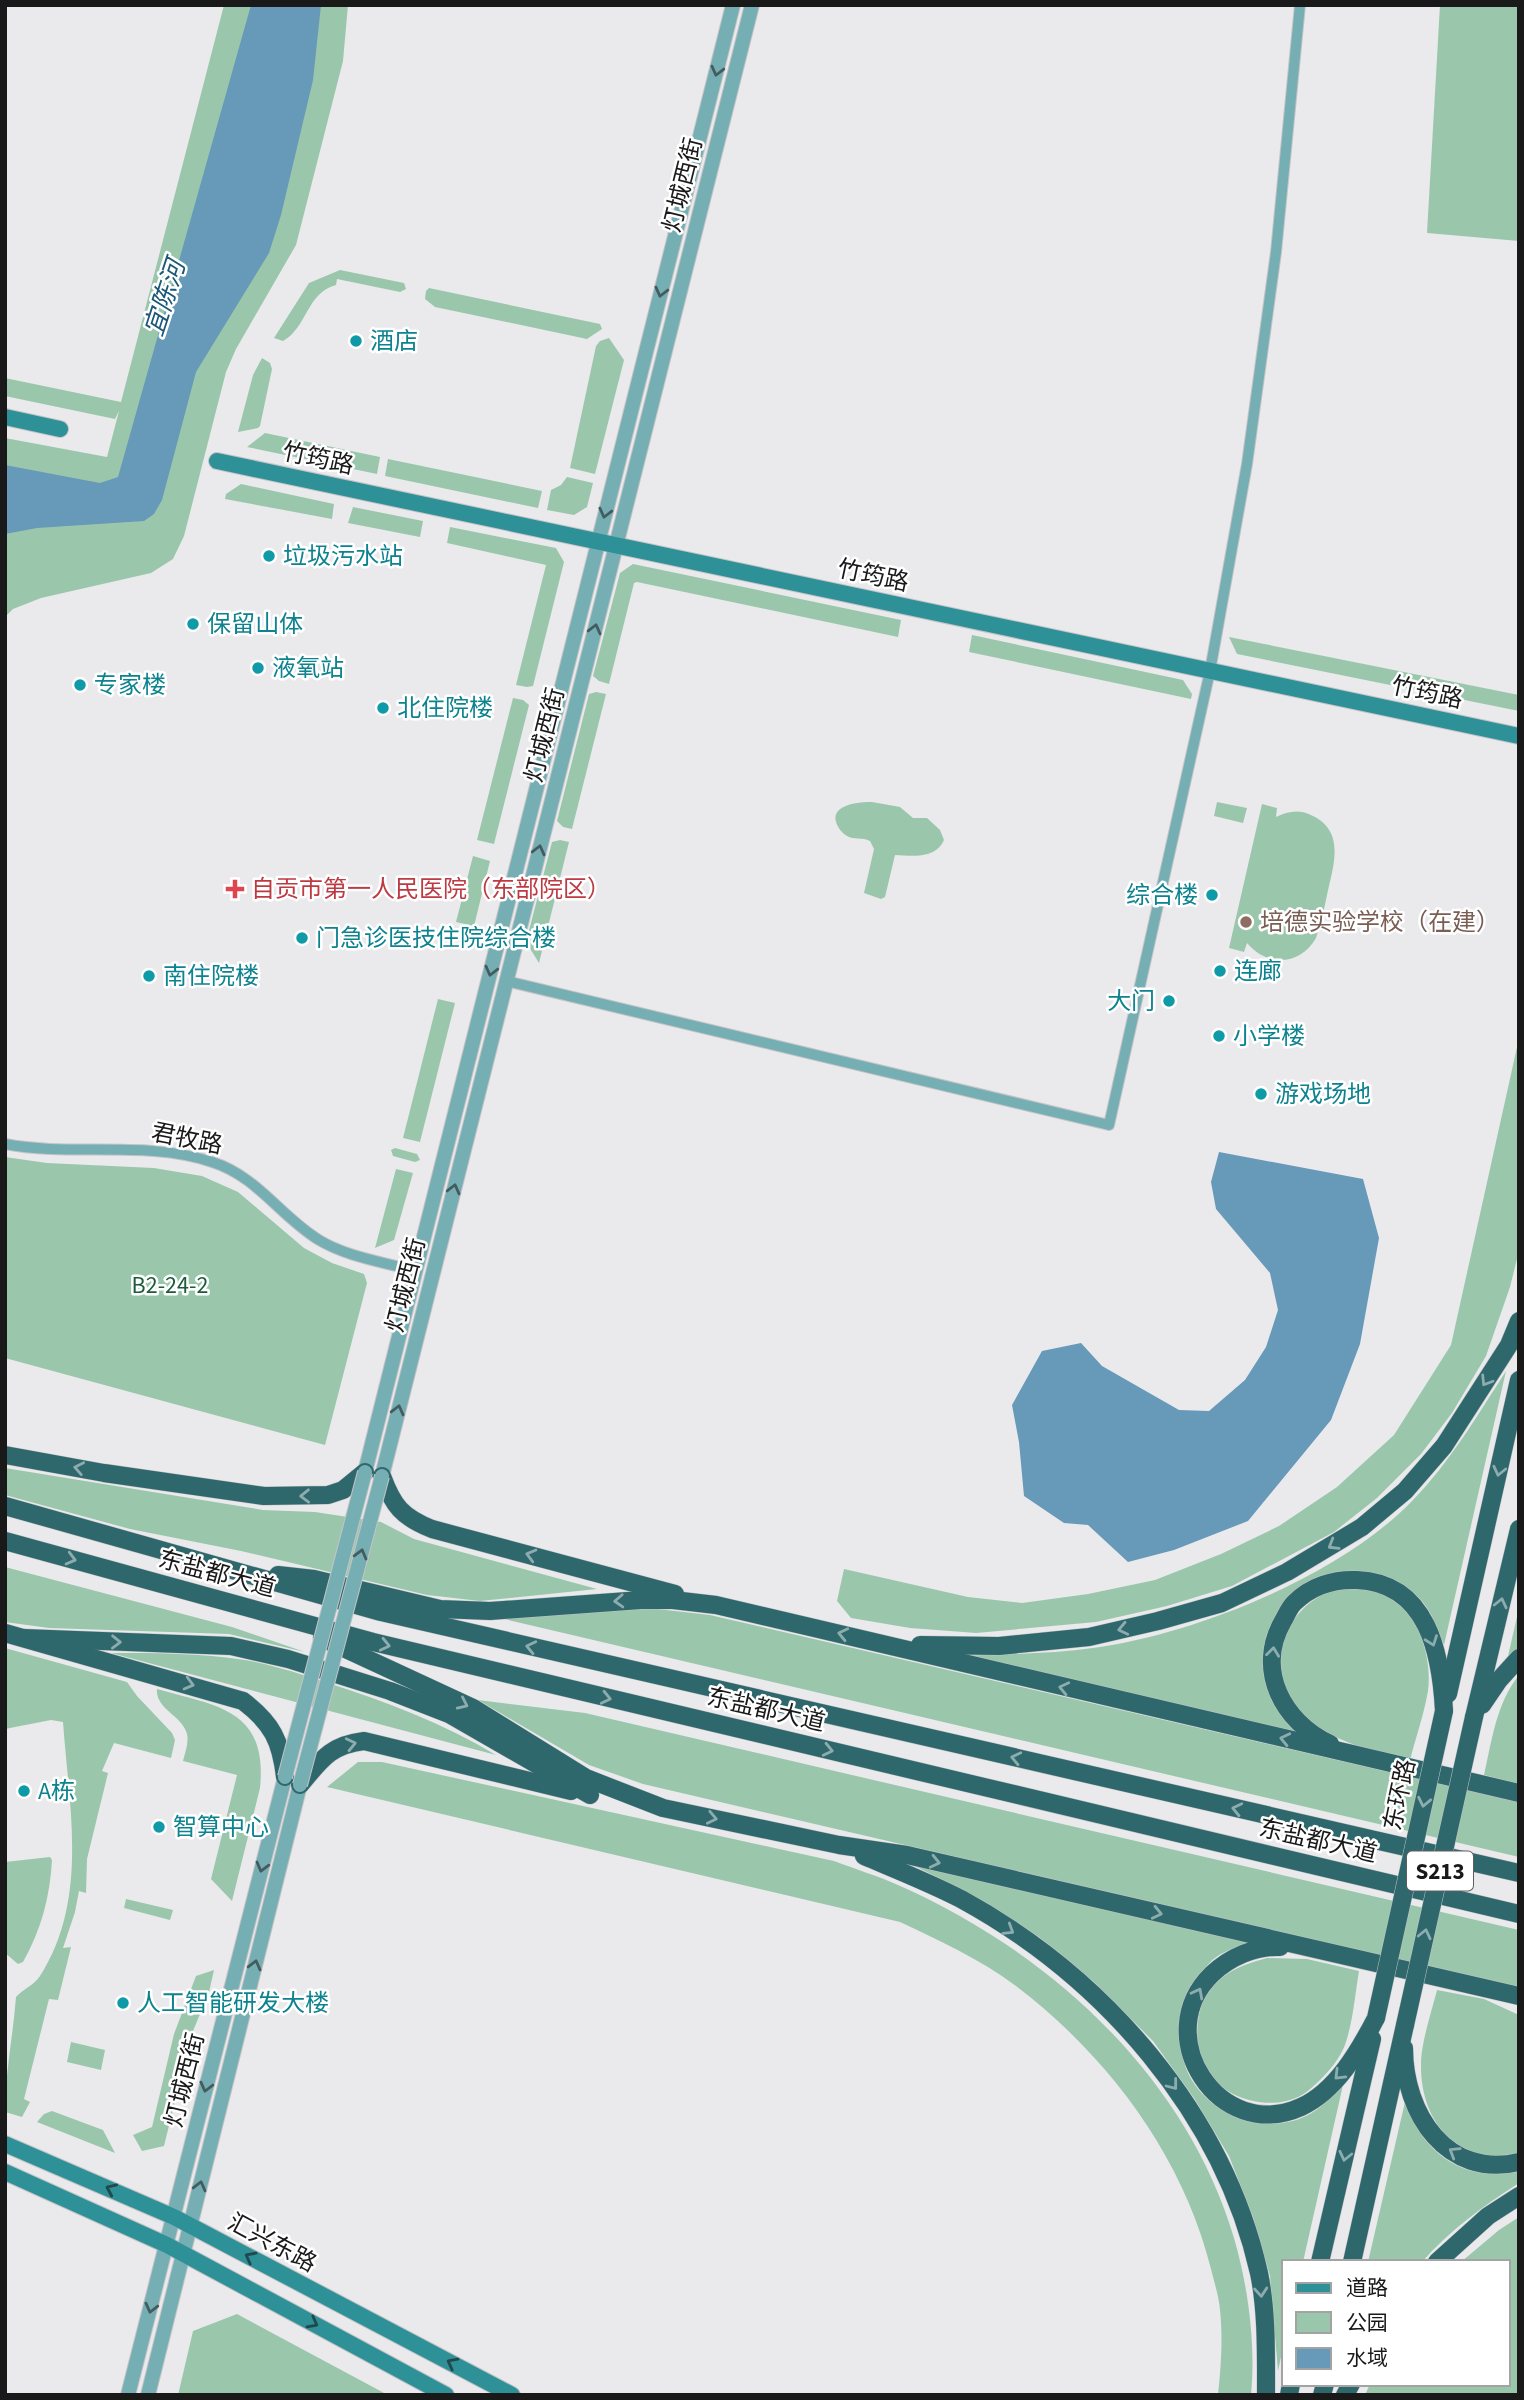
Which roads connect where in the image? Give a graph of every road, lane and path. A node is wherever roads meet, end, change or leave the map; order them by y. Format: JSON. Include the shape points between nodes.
{"nodes":[{"id":1,"x":733,"y":5,"type":"edge"},
{"id":2,"x":752,"y":5,"type":"edge"},
{"id":3,"x":1300,"y":5,"type":"edge"},
{"id":4,"x":5,"y":418,"type":"edge"},
{"id":5,"x":60,"y":429,"type":"dead end"},
{"id":6,"x":217,"y":461,"type":"dead end"},
{"id":7,"x":598,"y":541,"type":"junction"},
{"id":8,"x":616,"y":544,"type":"junction"},
{"id":9,"x":1210,"y":671,"type":"junction"},
{"id":10,"x":1519,"y":736,"type":"edge"},
{"id":11,"x":506,"y":981,"type":"junction"},
{"id":12,"x":5,"y":1144,"type":"edge"},
{"id":13,"x":415,"y":1271,"type":"junction"},
{"id":14,"x":1519,"y":1321,"type":"edge"},
{"id":15,"x":1519,"y":1380,"type":"edge"},
{"id":16,"x":5,"y":1455,"type":"edge"},
{"id":17,"x":373,"y":1474,"type":"junction"},
{"id":18,"x":5,"y":1506,"type":"edge"},
{"id":19,"x":1519,"y":1529,"type":"edge"},
{"id":20,"x":5,"y":1541,"type":"edge"},
{"id":21,"x":1478,"y":1565,"type":"junction"},
{"id":22,"x":226,"y":1569,"type":"junction"},
{"id":23,"x":1508,"y":1573,"type":"junction"},
{"id":24,"x":716,"y":1605,"type":"junction"},
{"id":25,"x":268,"y":1613,"type":"junction"},
{"id":26,"x":5,"y":1633,"type":"edge"},
{"id":27,"x":24,"y":1638,"type":"junction"},
{"id":28,"x":885,"y":1644,"type":"junction"},
{"id":29,"x":1519,"y":1658,"type":"edge"},
{"id":30,"x":1444,"y":1712,"type":"junction"},
{"id":31,"x":1475,"y":1717,"type":"junction"},
{"id":32,"x":1352,"y":1755,"type":"junction"},
{"id":33,"x":293,"y":1781,"type":"junction"},
{"id":34,"x":1519,"y":1793,"type":"edge"},
{"id":35,"x":590,"y":1795,"type":"junction"},
{"id":36,"x":663,"y":1808,"type":"junction"},
{"id":37,"x":839,"y":1845,"type":"junction"},
{"id":38,"x":1519,"y":1873,"type":"edge"},
{"id":39,"x":1519,"y":1914,"type":"edge"},
{"id":40,"x":1304,"y":1947,"type":"junction"},
{"id":41,"x":1500,"y":1992,"type":"junction"},
{"id":42,"x":1519,"y":1996,"type":"edge"},
{"id":43,"x":1519,"y":2002,"type":"edge"},
{"id":44,"x":1376,"y":2018,"type":"junction"},
{"id":45,"x":1405,"y":2025,"type":"junction"},
{"id":46,"x":5,"y":2144,"type":"edge"},
{"id":47,"x":1519,"y":2162,"type":"edge"},
{"id":48,"x":5,"y":2172,"type":"edge"},
{"id":49,"x":1519,"y":2196,"type":"edge"},
{"id":50,"x":1332,"y":2212,"type":"junction"},
{"id":51,"x":174,"y":2217,"type":"junction"},
{"id":52,"x":1362,"y":2218,"type":"junction"},
{"id":53,"x":190,"y":2225,"type":"junction"},
{"id":54,"x":167,"y":2245,"type":"junction"},
{"id":55,"x":183,"y":2253,"type":"junction"},
{"id":56,"x":1320,"y":2260,"type":"edge"},
{"id":57,"x":1352,"y":2260,"type":"edge"},
{"id":58,"x":1439,"y":2260,"type":"edge"},
{"id":59,"x":128,"y":2395,"type":"edge"},
{"id":60,"x":148,"y":2395,"type":"edge"},
{"id":61,"x":446,"y":2395,"type":"edge"},
{"id":62,"x":512,"y":2395,"type":"edge"},
{"id":63,"x":1266,"y":2395,"type":"edge"}],
"edges":[{"from":1,"to":7,"type":"street","name":"灯城西街","one_way":true},
{"from":2,"to":8,"type":"street","name":"灯城西街"},
{"from":3,"to":9,"type":"street","via":[[1275,266],[1247,464]]},
{"from":4,"to":5,"type":"main road"},
{"from":6,"to":7,"type":"main road","name":"竹筠路"},
{"from":7,"to":8,"type":"main road","name":"竹筠路"},
{"from":7,"to":13,"type":"street","name":"灯城西街","one_way":true},
{"from":8,"to":9,"type":"main road","name":"竹筠路"},
{"from":11,"to":8,"type":"street","name":"灯城西街","one_way":true},
{"from":9,"to":10,"type":"main road","name":"竹筠路"},
{"from":9,"to":11,"type":"street","via":[[1109,1125]]},
{"from":17,"to":11,"type":"street","name":"灯城西街","one_way":true},
{"from":12,"to":13,"type":"street","name":"君牧路","via":[[166,1153],[213,1162],[253,1182],[291,1220],[321,1241]]},
{"from":13,"to":17,"type":"street","name":"灯城西街"},
{"from":14,"to":28,"type":"highway","one_way":true,"via":[[1509,1345],[1444,1446],[1405,1491],[1362,1527],[1287,1572],[1222,1603],[1089,1637],[999,1646]]},
{"from":15,"to":21,"type":"highway","name":"东环路","number":"S213","one_way":true},
{"from":17,"to":16,"type":"highway","one_way":true,"via":[[328,1495],[264,1496]]},
{"from":24,"to":17,"type":"highway","one_way":true,"via":[[421,1524],[391,1501]]},
{"from":17,"to":33,"type":"street","bridge":true},
{"from":18,"to":22,"type":"highway","name":"东盐都大道"},
{"from":19,"to":23,"type":"highway","number":"S213"},
{"from":20,"to":25,"type":"highway","name":"东盐都大道","one_way":true},
{"from":21,"to":23,"type":"highway"},
{"from":21,"to":30,"type":"highway","name":"东环路","number":"S213"},
{"from":24,"to":22,"type":"highway","one_way":true,"via":[[641,1600],[490,1611],[440,1609],[314,1579]]},
{"from":38,"to":22,"type":"highway","name":"东盐都大道","one_way":true,"via":[[381,1612]]},
{"from":31,"to":23,"type":"highway","number":"S213","one_way":true},
{"from":28,"to":24,"type":"highway","one_way":true},
{"from":25,"to":36,"type":"highway","one_way":true,"via":[[473,1708],[586,1778]]},
{"from":25,"to":39,"type":"highway","name":"东盐都大道","one_way":true,"via":[[373,1642]]},
{"from":26,"to":27,"type":"highway"},
{"from":27,"to":33,"type":"highway","one_way":true,"via":[[243,1701],[274,1732]]},
{"from":27,"to":35,"type":"highway","one_way":true,"via":[[231,1646],[288,1659],[449,1714]]},
{"from":32,"to":28,"type":"highway","one_way":true},
{"from":29,"to":31,"type":"highway"},
{"from":32,"to":30,"type":"highway","one_way":true,"via":[[1317,1738],[1296,1720],[1279,1697],[1271,1671],[1271,1648],[1279,1628],[1293,1604],[1316,1588],[1338,1579],[1385,1585],[1420,1613],[1439,1663]]},
{"from":30,"to":44,"type":"highway","name":"东环路","number":"S213","one_way":true,"bridge":true},
{"from":45,"to":31,"type":"highway","number":"S213","one_way":true,"bridge":true},
{"from":32,"to":34,"type":"highway"},
{"from":33,"to":35,"type":"highway","one_way":true,"via":[[344,1744],[364,1741]]},
{"from":33,"to":51,"type":"street","name":"灯城西街","one_way":true},
{"from":53,"to":33,"type":"street","name":"灯城西街","one_way":true},
{"from":35,"to":36,"type":"highway"},
{"from":36,"to":37,"type":"highway","one_way":true},
{"from":37,"to":40,"type":"highway","one_way":true,"via":[[907,1855]]},
{"from":37,"to":63,"type":"highway","one_way":true,"via":[[962,1900],[1033,1945],[1091,1992],[1143,2046],[1186,2101],[1213,2147],[1244,2220],[1259,2276]]},
{"from":40,"to":41,"type":"highway"},
{"from":44,"to":40,"type":"highway","one_way":true,"via":[[1348,2066],[1302,2107],[1250,2112],[1211,2092],[1196,2069],[1188,2037],[1193,2000],[1204,1981],[1247,1951]]},
{"from":41,"to":42,"type":"highway"},
{"from":41,"to":43,"type":"highway"},
{"from":44,"to":50,"type":"highway","name":"东环路","number":"S213","one_way":true},
{"from":47,"to":45,"type":"highway","one_way":true,"via":[[1492,2166],[1469,2162],[1447,2150],[1429,2131],[1408,2078]]},
{"from":45,"to":52,"type":"highway","number":"S213"},
{"from":51,"to":46,"type":"main road","name":"汇兴东路","one_way":true},
{"from":48,"to":54,"type":"main road","name":"汇兴东路"},
{"from":49,"to":58,"type":"highway","via":[[1488,2216]]},
{"from":50,"to":52,"type":"highway"},
{"from":50,"to":56,"type":"highway","name":"东环路","number":"S213"},
{"from":51,"to":53,"type":"main road","name":"汇兴东路"},
{"from":51,"to":54,"type":"street","name":"灯城西街"},
{"from":52,"to":57,"type":"highway","number":"S213"},
{"from":53,"to":55,"type":"street","name":"灯城西街"},
{"from":62,"to":53,"type":"main road","name":"汇兴东路","one_way":true},
{"from":54,"to":55,"type":"main road","name":"汇兴东路"},
{"from":54,"to":59,"type":"street","name":"灯城西街","one_way":true},
{"from":55,"to":60,"type":"street","name":"灯城西街"},
{"from":55,"to":61,"type":"main road","name":"汇兴东路","one_way":true}]}
